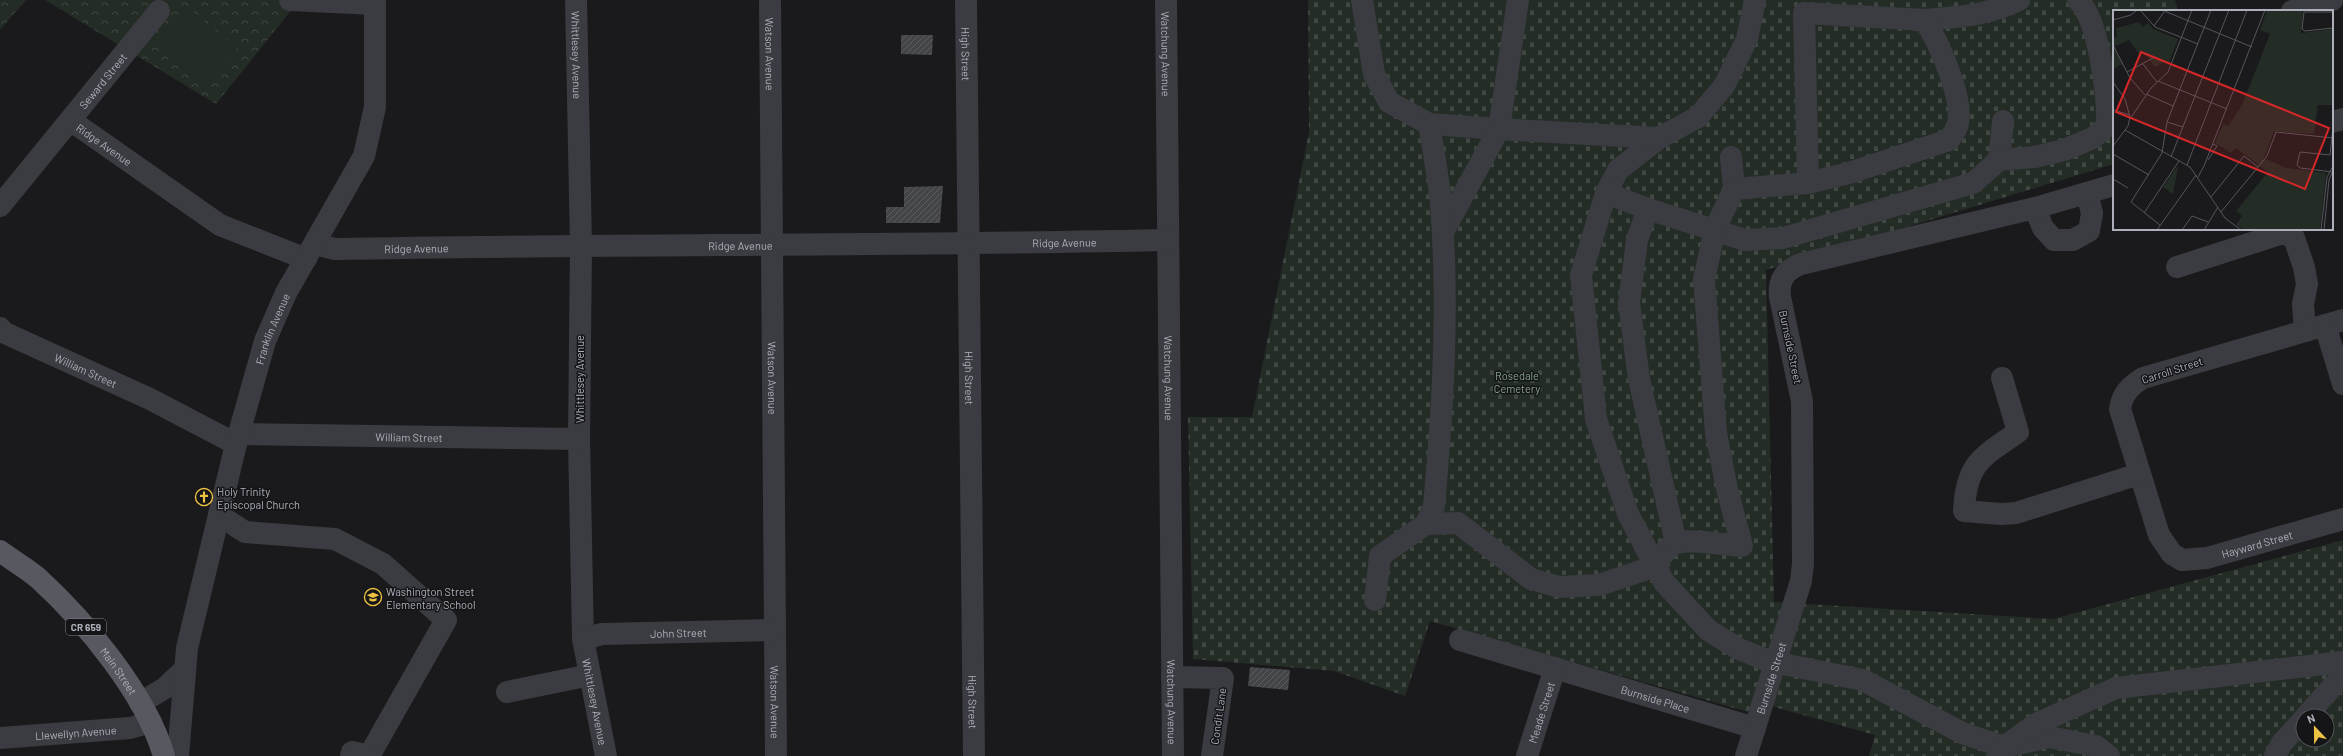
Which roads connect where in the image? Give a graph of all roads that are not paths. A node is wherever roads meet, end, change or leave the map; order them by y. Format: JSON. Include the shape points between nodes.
{"nodes":[{"id":1,"x":290,"y":0,"type":"edge"},
{"id":2,"x":576,"y":0,"type":"edge"},
{"id":3,"x":770,"y":0,"type":"edge"},
{"id":4,"x":966,"y":0,"type":"edge"},
{"id":5,"x":1166,"y":0,"type":"edge"},
{"id":6,"x":1362,"y":0,"type":"edge"},
{"id":7,"x":1518,"y":0,"type":"edge"},
{"id":8,"x":1755,"y":0,"type":"edge"},
{"id":9,"x":2019,"y":0,"type":"edge"},
{"id":10,"x":2078,"y":0,"type":"edge"},
{"id":11,"x":2332,"y":0,"type":"edge"},
{"id":12,"x":375,"y":2,"type":"edge"},
{"id":13,"x":2296,"y":10,"type":"edge"},
{"id":14,"x":159,"y":11,"type":"dead end"},
{"id":15,"x":1924,"y":20,"type":"junction"},
{"id":16,"x":2343,"y":119,"type":"edge"},
{"id":17,"x":70,"y":120,"type":"junction"},
{"id":18,"x":2003,"y":121,"type":"dead end"},
{"id":19,"x":2333,"y":122,"type":"edge"},
{"id":20,"x":1429,"y":124,"type":"junction"},
{"id":21,"x":1499,"y":129,"type":"junction"},
{"id":22,"x":1660,"y":138,"type":"junction"},
{"id":23,"x":1731,"y":157,"type":"dead end"},
{"id":24,"x":2000,"y":160,"type":"junction"},
{"id":25,"x":1808,"y":183,"type":"junction"},
{"id":26,"x":2113,"y":185,"type":"edge"},
{"id":27,"x":1734,"y":189,"type":"junction"},
{"id":28,"x":2087,"y":193,"type":"junction"},
{"id":29,"x":1606,"y":194,"type":"junction"},
{"id":30,"x":0,"y":206,"type":"edge"},
{"id":31,"x":2035,"y":208,"type":"junction"},
{"id":32,"x":1648,"y":209,"type":"junction"},
{"id":33,"x":1715,"y":229,"type":"junction"},
{"id":34,"x":1443,"y":232,"type":"junction"},
{"id":35,"x":1167,"y":240,"type":"junction"},
{"id":36,"x":773,"y":243,"type":"junction"},
{"id":37,"x":969,"y":244,"type":"junction"},
{"id":38,"x":581,"y":245,"type":"junction"},
{"id":39,"x":310,"y":251,"type":"junction"},
{"id":40,"x":2177,"y":267,"type":"dead end"},
{"id":41,"x":2325,"y":326,"type":"edge"},
{"id":42,"x":0,"y":328,"type":"edge"},
{"id":43,"x":2002,"y":378,"type":"dead end"},
{"id":44,"x":2343,"y":384,"type":"edge"},
{"id":45,"x":237,"y":439,"type":"junction"},
{"id":46,"x":579,"y":439,"type":"junction"},
{"id":47,"x":2139,"y":474,"type":"junction"},
{"id":48,"x":219,"y":515,"type":"junction"},
{"id":49,"x":2343,"y":519,"type":"edge"},
{"id":50,"x":1426,"y":524,"type":"junction"},
{"id":51,"x":1676,"y":544,"type":"junction"},
{"id":52,"x":0,"y":551,"type":"edge"},
{"id":53,"x":2172,"y":554,"type":"joint"},
{"id":54,"x":1656,"y":566,"type":"junction"},
{"id":55,"x":1375,"y":600,"type":"dead end"},
{"id":56,"x":775,"y":630,"type":"junction"},
{"id":57,"x":583,"y":639,"type":"junction"},
{"id":58,"x":1460,"y":640,"type":"dead end"},
{"id":59,"x":2343,"y":662,"type":"edge"},
{"id":60,"x":1555,"y":668,"type":"junction"},
{"id":61,"x":184,"y":670,"type":"junction"},
{"id":62,"x":590,"y":675,"type":"junction"},
{"id":63,"x":2343,"y":675,"type":"edge"},
{"id":64,"x":1172,"y":677,"type":"junction"},
{"id":65,"x":507,"y":692,"type":"dead end"},
{"id":66,"x":140,"y":703,"type":"junction"},
{"id":67,"x":2313,"y":708,"type":"edge"},
{"id":68,"x":151,"y":722,"type":"junction"},
{"id":69,"x":1755,"y":728,"type":"junction"},
{"id":70,"x":2295,"y":729,"type":"edge"},
{"id":71,"x":0,"y":738,"type":"edge"},
{"id":72,"x":2001,"y":752,"type":"edge"},
{"id":73,"x":164,"y":756,"type":"edge"},
{"id":74,"x":178,"y":756,"type":"edge"},
{"id":75,"x":351,"y":756,"type":"edge"},
{"id":76,"x":370,"y":756,"type":"edge"},
{"id":77,"x":606,"y":756,"type":"edge"},
{"id":78,"x":776,"y":756,"type":"edge"},
{"id":79,"x":974,"y":756,"type":"edge"},
{"id":80,"x":1173,"y":756,"type":"edge"},
{"id":81,"x":1212,"y":756,"type":"edge"},
{"id":82,"x":1527,"y":756,"type":"edge"},
{"id":83,"x":1746,"y":756,"type":"edge"},
{"id":84,"x":2109,"y":756,"type":"edge"},
{"id":85,"x":2275,"y":756,"type":"edge"}],
"edges":[{"from":1,"to":12,"type":"street"},
{"from":2,"to":38,"type":"street","name":"Whittlesey Avenue"},
{"from":3,"to":36,"type":"street","name":"Watson Avenue"},
{"from":4,"to":37,"type":"street","name":"High Street"},
{"from":5,"to":35,"type":"street","name":"Watchung Avenue"},
{"from":6,"to":20,"type":"street","via":[[1374,74],[1389,102]]},
{"from":7,"to":21,"type":"street"},
{"from":8,"to":22,"type":"street","via":[[1747,39],[1724,86],[1698,117]]},
{"from":9,"to":15,"type":"street","via":[[1996,11]]},
{"from":10,"to":24,"type":"street","via":[[2083,5],[2095,32],[2108,108],[2107,126],[2093,138],[2064,150],[2035,157]]},
{"from":11,"to":13,"type":"street"},
{"from":12,"to":39,"type":"street","name":"Franklin Avenue","via":[[375,107],[364,156]]},
{"from":14,"to":17,"type":"street","name":"Seward Street"},
{"from":15,"to":25,"type":"street","via":[[1933,33],[1951,76],[1958,126],[1949,140],[1849,173]]},
{"from":15,"to":25,"type":"street","via":[[1804,13]]},
{"from":16,"to":19,"type":"street"},
{"from":17,"to":30,"type":"street","name":"Seward Street"},
{"from":17,"to":39,"type":"street","name":"Ridge Avenue","via":[[220,225]]},
{"from":18,"to":24,"type":"street"},
{"from":20,"to":21,"type":"street"},
{"from":20,"to":34,"type":"street"},
{"from":21,"to":22,"type":"street"},
{"from":21,"to":34,"type":"street"},
{"from":22,"to":29,"type":"street","via":[[1618,170]]},
{"from":23,"to":27,"type":"street"},
{"from":24,"to":33,"type":"street","via":[[1973,183],[1783,238],[1744,240]]},
{"from":25,"to":27,"type":"street"},
{"from":26,"to":28,"type":"street","name":"Burnside Street"},
{"from":27,"to":33,"type":"street"},
{"from":28,"to":31,"type":"street","name":"Burnside Street"},
{"from":28,"to":31,"type":"street","via":[[2092,213],[2089,231],[2073,240],[2054,240],[2043,228]]},
{"from":29,"to":32,"type":"street"},
{"from":29,"to":54,"type":"street","via":[[1581,275],[1596,419],[1628,514]]},
{"from":31,"to":69,"type":"street","name":"Burnside Street","via":[[1801,264],[1785,274],[1779,289],[1780,298],[1802,401],[1803,564]]},
{"from":32,"to":33,"type":"street"},
{"from":32,"to":51,"type":"street","via":[[1637,240],[1629,303],[1642,394]]},
{"from":33,"to":51,"type":"street","via":[[1704,279],[1716,433],[1742,546],[1700,542]]},
{"from":34,"to":50,"type":"street","via":[[1446,284],[1443,370],[1434,506]]},
{"from":35,"to":37,"type":"street","name":"Ridge Avenue"},
{"from":35,"to":64,"type":"street","name":"Watchung Avenue"},
{"from":36,"to":37,"type":"street","name":"Ridge Avenue"},
{"from":36,"to":38,"type":"street","name":"Ridge Avenue"},
{"from":36,"to":56,"type":"street","name":"Watson Avenue"},
{"from":37,"to":79,"type":"street","name":"High Street"},
{"from":38,"to":39,"type":"street","name":"Ridge Avenue"},
{"from":38,"to":46,"type":"street","name":"Whittlesey Avenue"},
{"from":39,"to":45,"type":"street","name":"Franklin Avenue","via":[[286,293],[265,341]]},
{"from":40,"to":41,"type":"street","via":[[2283,233],[2294,238],[2304,267],[2307,284],[2303,304]]},
{"from":41,"to":44,"type":"street"},
{"from":41,"to":47,"type":"street","name":"Carroll Street","via":[[2154,374],[2133,384],[2121,400],[2120,409]]},
{"from":42,"to":45,"type":"street","name":"William Street"},
{"from":43,"to":47,"type":"street","via":[[2018,432],[1978,462],[1967,481],[1964,511],[2016,513]]},
{"from":45,"to":46,"type":"street","name":"William Street"},
{"from":45,"to":48,"type":"street","name":"Franklin Avenue"},
{"from":46,"to":57,"type":"street","name":"Whittlesey Avenue"},
{"from":47,"to":53,"type":"street","name":"Carroll Street","via":[[2159,535]]},
{"from":48,"to":61,"type":"street","name":"Franklin Avenue"},
{"from":48,"to":76,"type":"street","via":[[245,532],[335,539],[383,564],[446,620]]},
{"from":49,"to":53,"type":"street","name":"Hayward Street","via":[[2207,558],[2182,560]]},
{"from":50,"to":54,"type":"street","via":[[1458,523],[1531,579],[1559,587],[1600,585]]},
{"from":50,"to":55,"type":"street","via":[[1380,556]]},
{"from":51,"to":54,"type":"street","via":[[1665,552]]},
{"from":52,"to":66,"type":"main road","name":"Main Street","number":"CR 659","via":[[36,577],[82,621]]},
{"from":54,"to":72,"type":"street","bridge":true,"via":[[1664,582],[1708,630],[1739,649],[1764,659],[1863,680]]},
{"from":56,"to":57,"type":"street","name":"John Street","via":[[602,634]]},
{"from":56,"to":78,"type":"street","name":"Watson Avenue"},
{"from":57,"to":62,"type":"street","name":"Whittlesey Avenue"},
{"from":58,"to":60,"type":"street","name":"Burnside Place"},
{"from":59,"to":72,"type":"street","via":[[2116,688],[2034,724]]},
{"from":60,"to":69,"type":"street","name":"Burnside Place"},
{"from":60,"to":82,"type":"street","name":"Meade Street"},
{"from":61,"to":66,"type":"street","via":[[165,688]]},
{"from":61,"to":74,"type":"street","name":"Franklin Avenue"},
{"from":62,"to":65,"type":"street"},
{"from":62,"to":77,"type":"street","name":"Whittlesey Avenue"},
{"from":63,"to":67,"type":"street"},
{"from":64,"to":80,"type":"street","name":"Watchung Avenue"},
{"from":64,"to":81,"type":"street","name":"Condit Lane","via":[[1223,678]]},
{"from":66,"to":68,"type":"main road","name":"Main Street","number":"CR 659"},
{"from":68,"to":71,"type":"street","name":"Llewellyn Avenue","via":[[130,728]]},
{"from":68,"to":73,"type":"main road","name":"Main Street","number":"CR 659"},
{"from":69,"to":83,"type":"street","name":"Burnside Street"},
{"from":70,"to":85,"type":"street","via":[[2282,743]]},
{"from":72,"to":84,"type":"street","via":[[2050,737],[2096,746]]},
{"from":75,"to":76,"type":"street","via":[[352,752]]}]}
